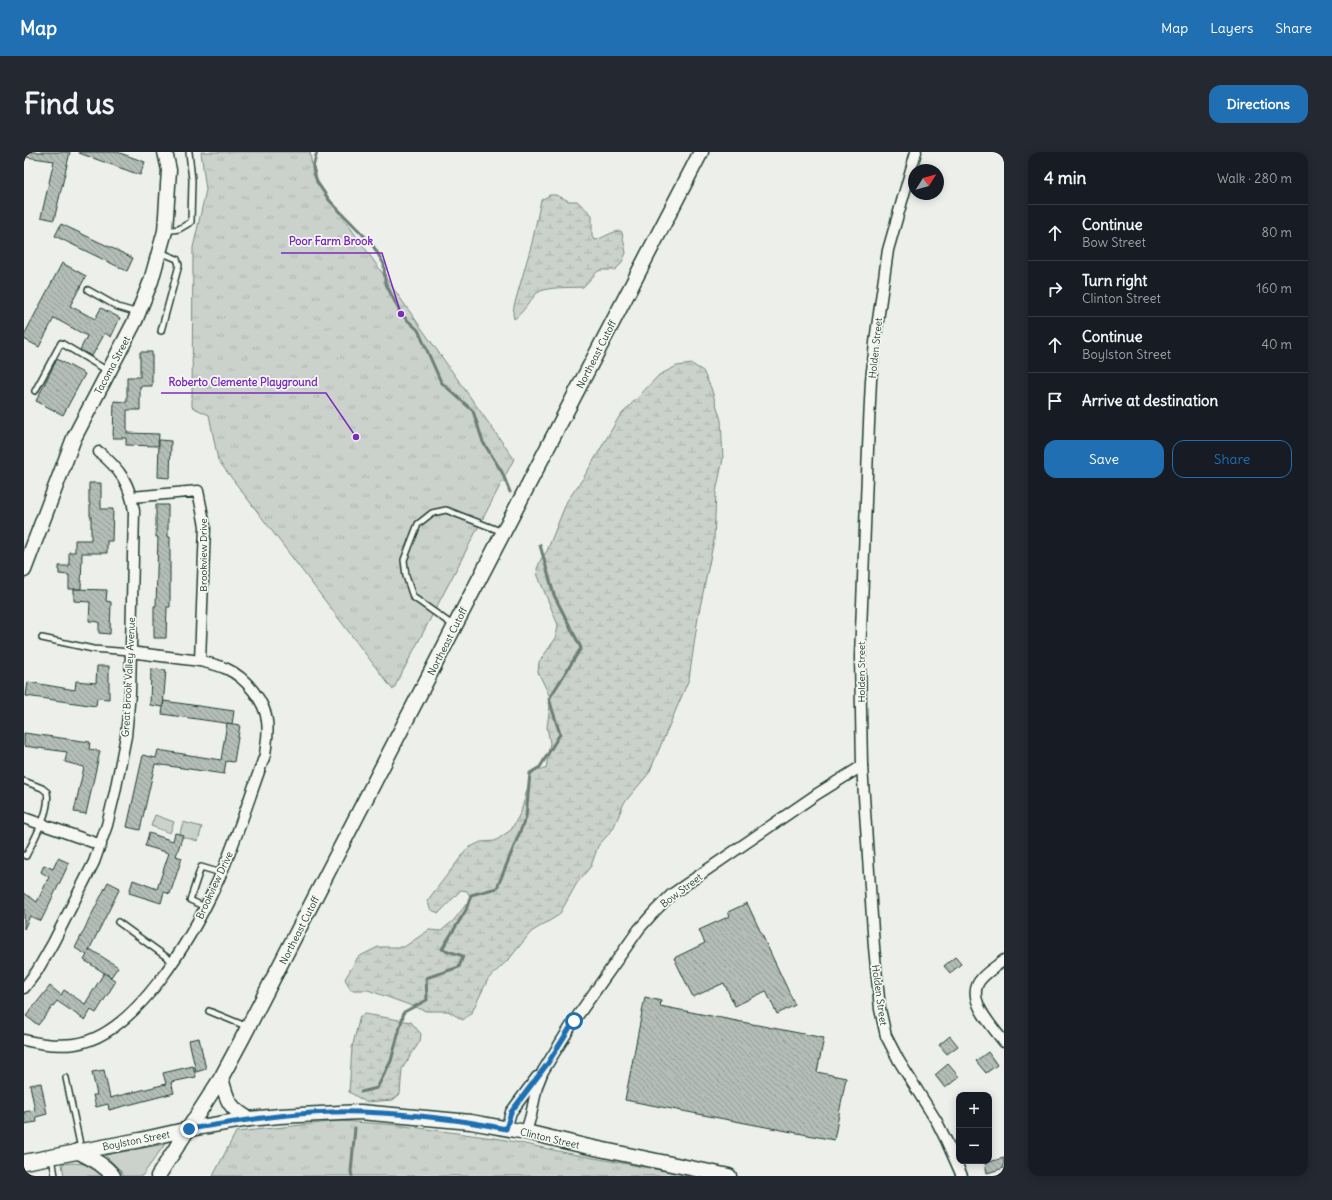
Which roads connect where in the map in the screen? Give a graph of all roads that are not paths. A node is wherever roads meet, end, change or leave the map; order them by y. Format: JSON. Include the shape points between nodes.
{"nodes":[{"id":1,"x":165,"y":152,"type":"edge"},
{"id":2,"x":189,"y":152,"type":"edge"},
{"id":3,"x":701,"y":152,"type":"edge"},
{"id":4,"x":916,"y":152,"type":"edge"},
{"id":5,"x":165,"y":231,"type":"junction"},
{"id":6,"x":159,"y":251,"type":"junction"},
{"id":7,"x":88,"y":290,"type":"dead end"},
{"id":8,"x":139,"y":313,"type":"junction"},
{"id":9,"x":161,"y":331,"type":"dead end"},
{"id":10,"x":108,"y":371,"type":"junction"},
{"id":11,"x":35,"y":391,"type":"dead end"},
{"id":12,"x":99,"y":452,"type":"dead end"},
{"id":13,"x":132,"y":497,"type":"junction"},
{"id":14,"x":504,"y":532,"type":"junction"},
{"id":15,"x":24,"y":570,"type":"edge"},
{"id":16,"x":454,"y":626,"type":"junction"},
{"id":17,"x":42,"y":638,"type":"dead end"},
{"id":18,"x":130,"y":652,"type":"junction"},
{"id":19,"x":200,"y":661,"type":"junction"},
{"id":20,"x":862,"y":766,"type":"junction"},
{"id":21,"x":24,"y":781,"type":"edge"},
{"id":22,"x":24,"y":818,"type":"edge"},
{"id":23,"x":41,"y":824,"type":"junction"},
{"id":24,"x":101,"y":845,"type":"junction"},
{"id":25,"x":24,"y":855,"type":"edge"},
{"id":26,"x":221,"y":874,"type":"junction"},
{"id":27,"x":206,"y":907,"type":"junction"},
{"id":28,"x":118,"y":922,"type":"dead end"},
{"id":29,"x":1004,"y":960,"type":"edge"},
{"id":30,"x":172,"y":961,"type":"junction"},
{"id":31,"x":24,"y":988,"type":"edge"},
{"id":32,"x":208,"y":1011,"type":"dead end"},
{"id":33,"x":249,"y":1027,"type":"junction"},
{"id":34,"x":24,"y":1040,"type":"edge"},
{"id":35,"x":1004,"y":1042,"type":"edge"},
{"id":36,"x":548,"y":1063,"type":"junction"},
{"id":37,"x":66,"y":1078,"type":"dead end"},
{"id":38,"x":221,"y":1078,"type":"junction"},
{"id":39,"x":249,"y":1119,"type":"junction"},
{"id":40,"x":189,"y":1129,"type":"junction"},
{"id":41,"x":506,"y":1129,"type":"junction"},
{"id":42,"x":526,"y":1132,"type":"junction"},
{"id":43,"x":79,"y":1151,"type":"junction"},
{"id":44,"x":52,"y":1156,"type":"junction"},
{"id":45,"x":24,"y":1162,"type":"edge"},
{"id":46,"x":55,"y":1176,"type":"edge"},
{"id":47,"x":113,"y":1176,"type":"edge"},
{"id":48,"x":158,"y":1176,"type":"edge"},
{"id":49,"x":729,"y":1176,"type":"edge"},
{"id":50,"x":962,"y":1176,"type":"edge"}],
"edges":[{"from":1,"to":5,"type":"main road","name":"Tacoma Street","via":[[169,170]]},
{"from":2,"to":5,"type":"lane","via":[[192,180],[190,222],[179,229]]},
{"from":3,"to":14,"type":"main road","name":"Northeast Cutoff"},
{"from":4,"to":20,"type":"street","name":"Holden Street","via":[[888,250],[876,334],[869,423],[860,657]]},
{"from":5,"to":6,"type":"main road","name":"Tacoma Street"},
{"from":6,"to":8,"type":"main road","name":"Tacoma Street"},
{"from":6,"to":9,"type":"lane","via":[[177,259],[179,265]]},
{"from":7,"to":8,"type":"lane","via":[[118,307]]},
{"from":8,"to":10,"type":"main road","name":"Tacoma Street"},
{"from":10,"to":11,"type":"lane","via":[[60,343]]},
{"from":10,"to":15,"type":"main road","name":"Tacoma Street","via":[[74,438]]},
{"from":12,"to":13,"type":"street","name":"Great Brook Valley Avenue","via":[[120,473]]},
{"from":13,"to":18,"type":"street","name":"Great Brook Valley Avenue","via":[[134,560]]},
{"from":13,"to":19,"type":"street","name":"Brookview Drive","via":[[198,491],[205,526]]},
{"from":14,"to":16,"type":"main road","name":"Northeast Cutoff"},
{"from":14,"to":16,"type":"lane","via":[[446,510],[432,513],[418,524],[404,560],[413,597]]},
{"from":16,"to":33,"type":"main road","name":"Northeast Cutoff"},
{"from":17,"to":18,"type":"lane","via":[[93,649]]},
{"from":18,"to":19,"type":"street","name":"Brookview Drive"},
{"from":18,"to":24,"type":"street","name":"Great Brook Valley Avenue","via":[[126,736]]},
{"from":19,"to":26,"type":"street","name":"Brookview Drive","via":[[228,669],[246,683],[258,699],[267,720],[265,755]]},
{"from":20,"to":36,"type":"street","name":"Bow Street","via":[[672,894],[639,929],[574,1021]]},
{"from":20,"to":50,"type":"street","name":"Holden Street","via":[[874,946],[880,1009],[886,1036],[937,1122]]},
{"from":21,"to":23,"type":"lane","via":[[47,792],[49,799]]},
{"from":22,"to":23,"type":"street"},
{"from":23,"to":24,"type":"street"},
{"from":23,"to":25,"type":"lane","via":[[26,856]]},
{"from":24,"to":31,"type":"street","name":"Great Brook Valley Avenue","via":[[58,934]]},
{"from":26,"to":27,"type":"street","name":"Brookview Drive"},
{"from":26,"to":27,"type":"lane","via":[[201,867],[190,900]]},
{"from":27,"to":30,"type":"street","name":"Brookview Drive"},
{"from":28,"to":30,"type":"lane"},
{"from":29,"to":35,"type":"street","via":[[982,978],[975,991],[976,1001]]},
{"from":30,"to":34,"type":"street","name":"Brookview Drive","via":[[148,996],[105,1033],[76,1044],[57,1045]]},
{"from":32,"to":33,"type":"lane"},
{"from":33,"to":38,"type":"main road","name":"Northeast Cutoff"},
{"from":36,"to":41,"type":"street","name":"Bow Street","via":[[511,1112]]},
{"from":36,"to":42,"type":"street","name":"Bow Street","via":[[537,1086]]},
{"from":37,"to":43,"type":"lane"},
{"from":38,"to":39,"type":"main road","via":[[230,1105]]},
{"from":38,"to":40,"type":"main road","name":"Northeast Cutoff"},
{"from":39,"to":40,"type":"main road","name":"Boylston Street"},
{"from":39,"to":41,"type":"main road","name":"Clinton Street","via":[[360,1112],[471,1122]]},
{"from":40,"to":43,"type":"main road","name":"Boylston Street"},
{"from":40,"to":48,"type":"main road","name":"Northeast Cutoff"},
{"from":41,"to":42,"type":"main road","name":"Clinton Street"},
{"from":42,"to":49,"type":"main road","name":"Clinton Street"},
{"from":43,"to":44,"type":"main road","name":"Boylston Street"},
{"from":43,"to":47,"type":"main road","via":[[97,1161]]},
{"from":44,"to":45,"type":"main road","name":"Boylston Street"},
{"from":44,"to":46,"type":"lane"}]}
